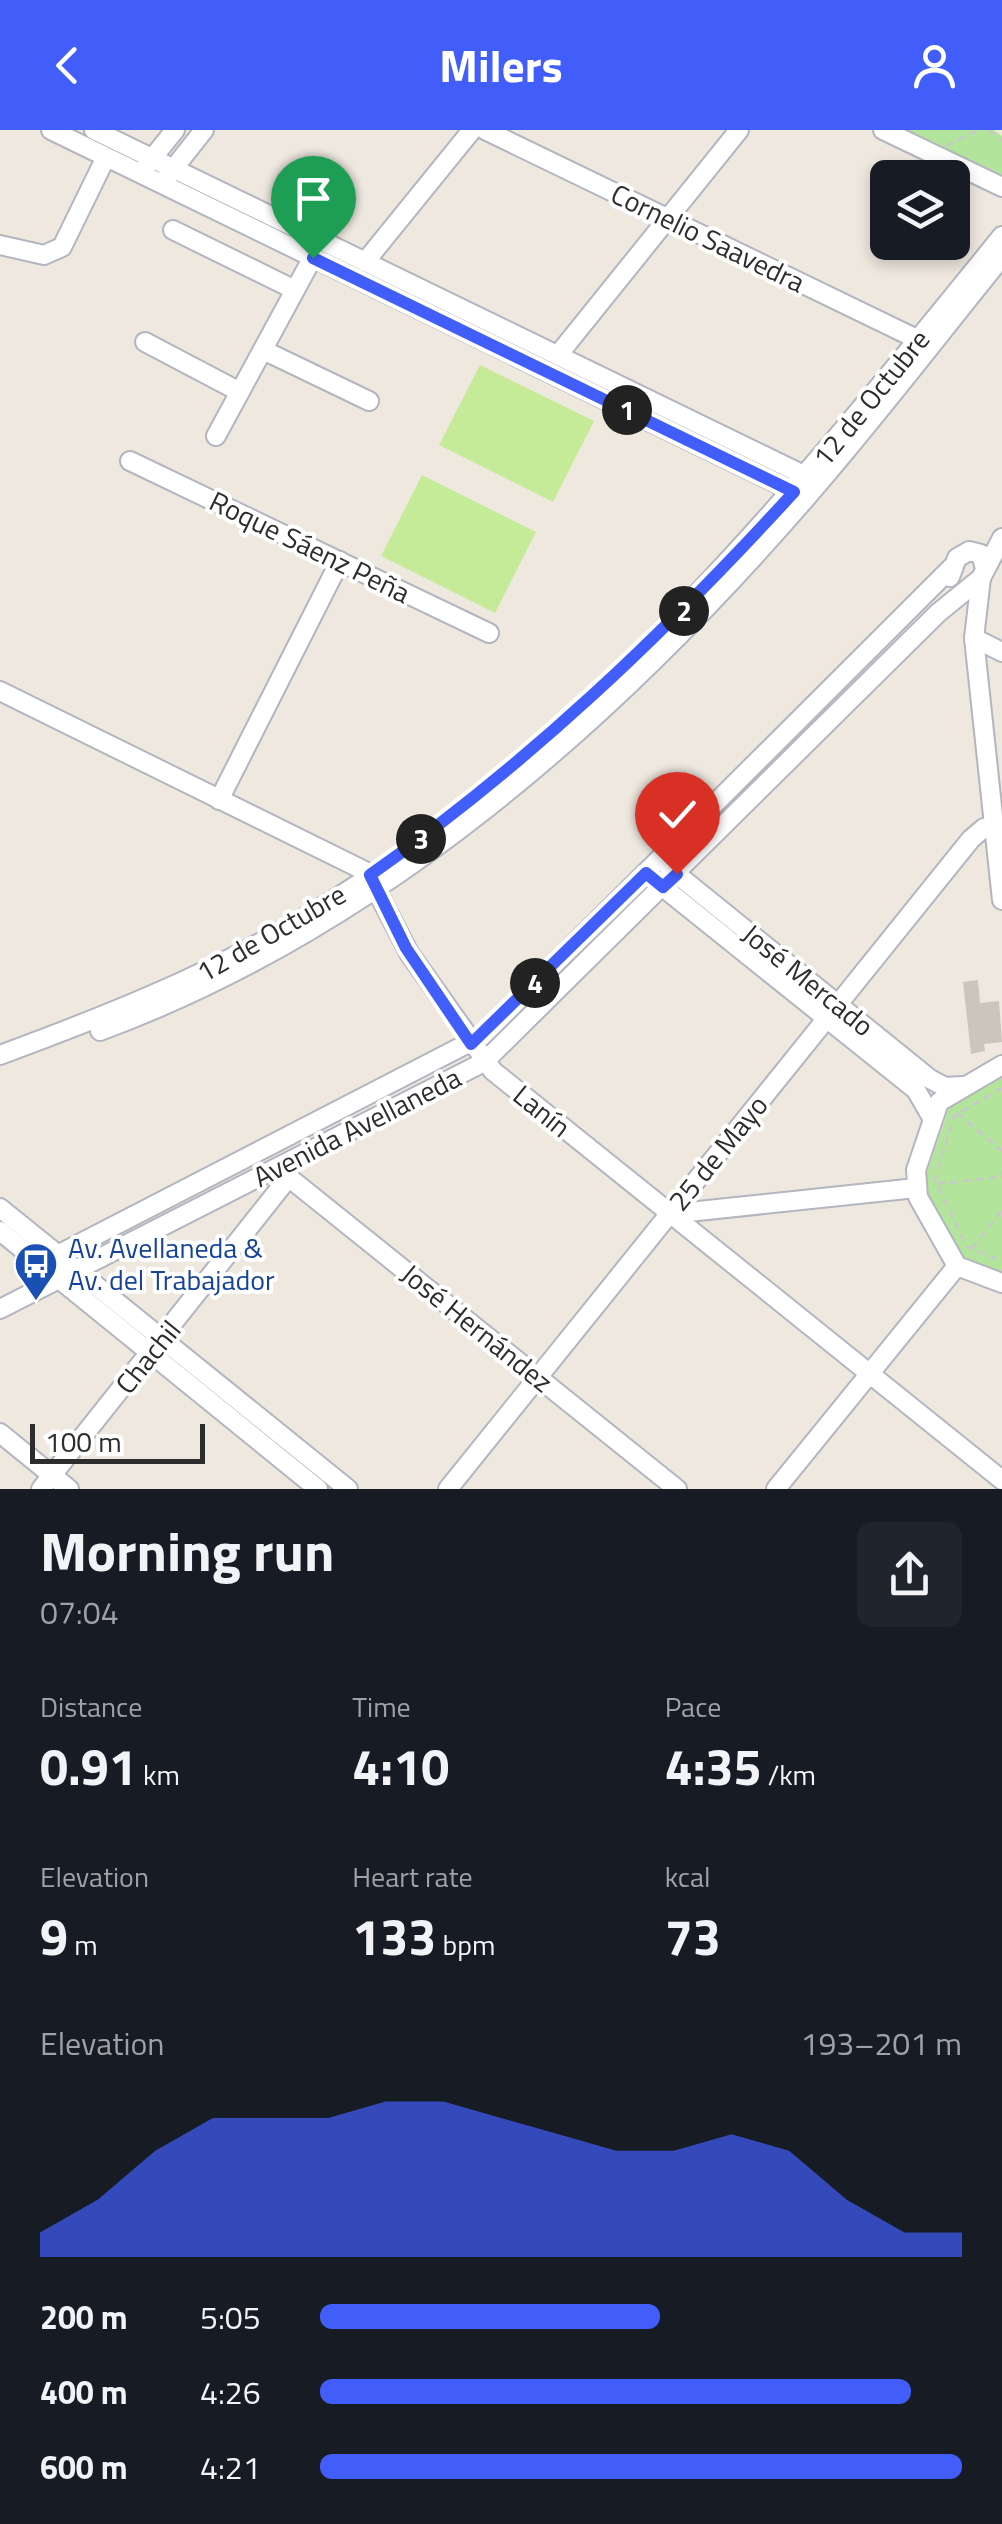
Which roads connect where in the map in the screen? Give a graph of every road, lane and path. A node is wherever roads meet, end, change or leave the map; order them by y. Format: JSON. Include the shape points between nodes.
{"nodes":[{"id":1,"x":51,"y":130,"type":"edge"},
{"id":2,"x":94,"y":130,"type":"edge"},
{"id":3,"x":175,"y":130,"type":"edge"},
{"id":4,"x":204,"y":130,"type":"edge"},
{"id":5,"x":472,"y":130,"type":"edge"},
{"id":6,"x":485,"y":130,"type":"edge"},
{"id":7,"x":739,"y":130,"type":"edge"},
{"id":8,"x":884,"y":130,"type":"edge"},
{"id":9,"x":978,"y":130,"type":"edge"},
{"id":10,"x":989,"y":130,"type":"edge"},
{"id":11,"x":1002,"y":140,"type":"edge"},
{"id":12,"x":945,"y":147,"type":"dead end"},
{"id":13,"x":106,"y":157,"type":"junction"},
{"id":14,"x":146,"y":166,"type":"junction"},
{"id":15,"x":168,"y":176,"type":"junction"},
{"id":16,"x":1002,"y":188,"type":"edge"},
{"id":17,"x":668,"y":218,"type":"junction"},
{"id":18,"x":174,"y":230,"type":"dead end"},
{"id":19,"x":1002,"y":236,"type":"edge"},
{"id":20,"x":0,"y":245,"type":"edge"},
{"id":21,"x":1002,"y":257,"type":"edge"},
{"id":22,"x":313,"y":258,"type":"junction"},
{"id":23,"x":366,"y":262,"type":"junction"},
{"id":24,"x":295,"y":290,"type":"junction"},
{"id":25,"x":145,"y":342,"type":"dead end"},
{"id":26,"x":924,"y":343,"type":"junction"},
{"id":27,"x":263,"y":350,"type":"junction"},
{"id":28,"x":558,"y":355,"type":"junction"},
{"id":29,"x":240,"y":392,"type":"junction"},
{"id":30,"x":370,"y":401,"type":"dead end"},
{"id":31,"x":216,"y":436,"type":"dead end"},
{"id":32,"x":130,"y":461,"type":"dead end"},
{"id":33,"x":813,"y":480,"type":"junction"},
{"id":34,"x":800,"y":495,"type":"junction"},
{"id":35,"x":1002,"y":538,"type":"edge"},
{"id":36,"x":340,"y":561,"type":"junction"},
{"id":37,"x":973,"y":578,"type":"edge"},
{"id":38,"x":489,"y":633,"type":"dead end"},
{"id":39,"x":974,"y":638,"type":"junction"},
{"id":40,"x":1002,"y":652,"type":"edge"},
{"id":41,"x":0,"y":691,"type":"edge"},
{"id":42,"x":219,"y":800,"type":"junction"},
{"id":43,"x":998,"y":825,"type":"edge"},
{"id":44,"x":652,"y":866,"type":"junction"},
{"id":45,"x":373,"y":880,"type":"junction"},
{"id":46,"x":670,"y":880,"type":"junction"},
{"id":47,"x":1002,"y":900,"type":"edge"},
{"id":48,"x":832,"y":1012,"type":"junction"},
{"id":49,"x":471,"y":1044,"type":"junction"},
{"id":50,"x":0,"y":1056,"type":"edge"},
{"id":51,"x":484,"y":1062,"type":"junction"},
{"id":52,"x":1002,"y":1065,"type":"edge"},
{"id":53,"x":0,"y":1068,"type":"edge"},
{"id":54,"x":962,"y":1086,"type":"junction"},
{"id":55,"x":1002,"y":1088,"type":"edge"},
{"id":56,"x":957,"y":1113,"type":"junction"},
{"id":57,"x":932,"y":1116,"type":"junction"},
{"id":58,"x":267,"y":1148,"type":"junction"},
{"id":59,"x":1002,"y":1151,"type":"edge"},
{"id":60,"x":1002,"y":1170,"type":"edge"},
{"id":61,"x":283,"y":1172,"type":"junction"},
{"id":62,"x":1001,"y":1178,"type":"edge"},
{"id":63,"x":936,"y":1185,"type":"junction"},
{"id":64,"x":916,"y":1188,"type":"junction"},
{"id":65,"x":0,"y":1208,"type":"edge"},
{"id":66,"x":1002,"y":1210,"type":"edge"},
{"id":67,"x":670,"y":1214,"type":"junction"},
{"id":68,"x":0,"y":1231,"type":"edge"},
{"id":69,"x":971,"y":1250,"type":"junction"},
{"id":70,"x":58,"y":1255,"type":"junction"},
{"id":71,"x":1002,"y":1261,"type":"edge"},
{"id":72,"x":40,"y":1264,"type":"junction"},
{"id":73,"x":957,"y":1266,"type":"junction"},
{"id":74,"x":75,"y":1269,"type":"junction"},
{"id":75,"x":57,"y":1278,"type":"junction"},
{"id":76,"x":1002,"y":1283,"type":"edge"},
{"id":77,"x":0,"y":1309,"type":"edge"},
{"id":78,"x":157,"y":1346,"type":"junction"},
{"id":79,"x":870,"y":1374,"type":"junction"},
{"id":80,"x":538,"y":1377,"type":"junction"},
{"id":81,"x":0,"y":1433,"type":"edge"},
{"id":82,"x":1002,"y":1480,"type":"edge"},
{"id":83,"x":47,"y":1482,"type":"edge"},
{"id":84,"x":69,"y":1489,"type":"edge"},
{"id":85,"x":318,"y":1489,"type":"edge"},
{"id":86,"x":348,"y":1489,"type":"edge"},
{"id":87,"x":448,"y":1489,"type":"edge"},
{"id":88,"x":678,"y":1489,"type":"edge"},
{"id":89,"x":776,"y":1489,"type":"edge"}],
"edges":[{"from":1,"to":13,"type":"street"},
{"from":2,"to":14,"type":"street"},
{"from":3,"to":14,"type":"street"},
{"from":4,"to":15,"type":"street"},
{"from":5,"to":23,"type":"street"},
{"from":6,"to":17,"type":"street","name":"Cornelio Saavedra"},
{"from":7,"to":17,"type":"street"},
{"from":8,"to":16,"type":"street"},
{"from":9,"to":12,"type":"path"},
{"from":10,"to":11,"type":"path"},
{"from":13,"to":14,"type":"street"},
{"from":13,"to":20,"type":"street","via":[[62,247],[44,255]]},
{"from":14,"to":15,"type":"street"},
{"from":15,"to":22,"type":"street"},
{"from":15,"to":23,"type":"street"},
{"from":17,"to":26,"type":"street","name":"Cornelio Saavedra"},
{"from":17,"to":28,"type":"street"},
{"from":18,"to":24,"type":"street"},
{"from":19,"to":26,"type":"street","name":"12 de Octubre"},
{"from":21,"to":26,"type":"street","name":"12 de Octubre"},
{"from":22,"to":24,"type":"street"},
{"from":22,"to":34,"type":"street"},
{"from":23,"to":28,"type":"street"},
{"from":24,"to":27,"type":"street"},
{"from":25,"to":29,"type":"street"},
{"from":26,"to":33,"type":"street","name":"12 de Octubre"},
{"from":27,"to":29,"type":"street"},
{"from":27,"to":30,"type":"street"},
{"from":28,"to":33,"type":"street"},
{"from":29,"to":31,"type":"street"},
{"from":32,"to":36,"type":"street","name":"Roque Sáenz Peña"},
{"from":33,"to":34,"type":"street","name":"12 de Octubre"},
{"from":34,"to":45,"type":"street","name":"12 de Octubre","via":[[697,618],[593,717],[532,770]]},
{"from":35,"to":37,"type":"street","name":"Avenida Avellaneda"},
{"from":36,"to":38,"type":"street","name":"Roque Sáenz Peña"},
{"from":36,"to":42,"type":"street"},
{"from":37,"to":39,"type":"street"},
{"from":37,"to":39,"type":"street"},
{"from":37,"to":44,"type":"street","name":"Avenida Avellaneda"},
{"from":37,"to":46,"type":"street","name":"Avenida Avellaneda"},
{"from":39,"to":40,"type":"street"},
{"from":39,"to":43,"type":"street"},
{"from":41,"to":42,"type":"street"},
{"from":42,"to":45,"type":"street"},
{"from":43,"to":47,"type":"street"},
{"from":43,"to":48,"type":"street","name":"25 de Mayo","via":[[971,839]]},
{"from":44,"to":46,"type":"street","name":"José Mercado"},
{"from":44,"to":49,"type":"street","name":"Avenida Avellaneda"},
{"from":45,"to":49,"type":"street","name":"Lanín","via":[[406,948]]},
{"from":45,"to":50,"type":"street","name":"12 de Octubre","via":[[182,983]]},
{"from":45,"to":53,"type":"street","name":"12 de Octubre","via":[[300,936],[189,994]]},
{"from":46,"to":48,"type":"street","name":"José Mercado"},
{"from":46,"to":51,"type":"street","name":"Avenida Avellaneda"},
{"from":48,"to":54,"type":"street","name":"José Mercado","via":[[935,1083]]},
{"from":48,"to":57,"type":"street","name":"José Mercado","via":[[916,1090]]},
{"from":48,"to":67,"type":"street","name":"25 de Mayo"},
{"from":49,"to":51,"type":"street","name":"Lanín"},
{"from":49,"to":58,"type":"street","name":"Avenida Avellaneda"},
{"from":51,"to":61,"type":"street","name":"Avenida Avellaneda"},
{"from":51,"to":67,"type":"street","name":"Lanín"},
{"from":52,"to":54,"type":"street"},
{"from":54,"to":57,"type":"street"},
{"from":55,"to":56,"type":"path"},
{"from":56,"to":59,"type":"path"},
{"from":56,"to":63,"type":"path"},
{"from":57,"to":64,"type":"street"},
{"from":58,"to":61,"type":"street","name":"José Hernández","via":[[263,1163]]},
{"from":58,"to":70,"type":"street","name":"Avenida Avellaneda"},
{"from":60,"to":62,"type":"path"},
{"from":61,"to":74,"type":"street","name":"Avenida Avellaneda"},
{"from":61,"to":78,"type":"street","name":"Chachil"},
{"from":61,"to":80,"type":"street","name":"José Hernández"},
{"from":62,"to":63,"type":"path"},
{"from":63,"to":69,"type":"path"},
{"from":64,"to":67,"type":"street"},
{"from":64,"to":73,"type":"street"},
{"from":65,"to":70,"type":"street"},
{"from":66,"to":69,"type":"path"},
{"from":67,"to":79,"type":"street","name":"Lanín"},
{"from":67,"to":80,"type":"street","name":"25 de Mayo"},
{"from":68,"to":72,"type":"street"},
{"from":69,"to":71,"type":"path"},
{"from":70,"to":72,"type":"street","name":"Avenida Avellaneda"},
{"from":70,"to":74,"type":"street"},
{"from":72,"to":75,"type":"street"},
{"from":73,"to":76,"type":"street"},
{"from":73,"to":79,"type":"street"},
{"from":74,"to":75,"type":"street","name":"Avenida Avellaneda"},
{"from":74,"to":78,"type":"street"},
{"from":75,"to":77,"type":"street","name":"Avenida Avellaneda"},
{"from":75,"to":78,"type":"street"},
{"from":78,"to":83,"type":"street","name":"Chachil"},
{"from":78,"to":85,"type":"street"},
{"from":78,"to":86,"type":"street"},
{"from":79,"to":82,"type":"street","name":"Lanín"},
{"from":79,"to":89,"type":"street"},
{"from":80,"to":87,"type":"street","name":"25 de Mayo"},
{"from":80,"to":88,"type":"street","name":"José Hernández"},
{"from":81,"to":83,"type":"street"},
{"from":83,"to":84,"type":"street"}]}
